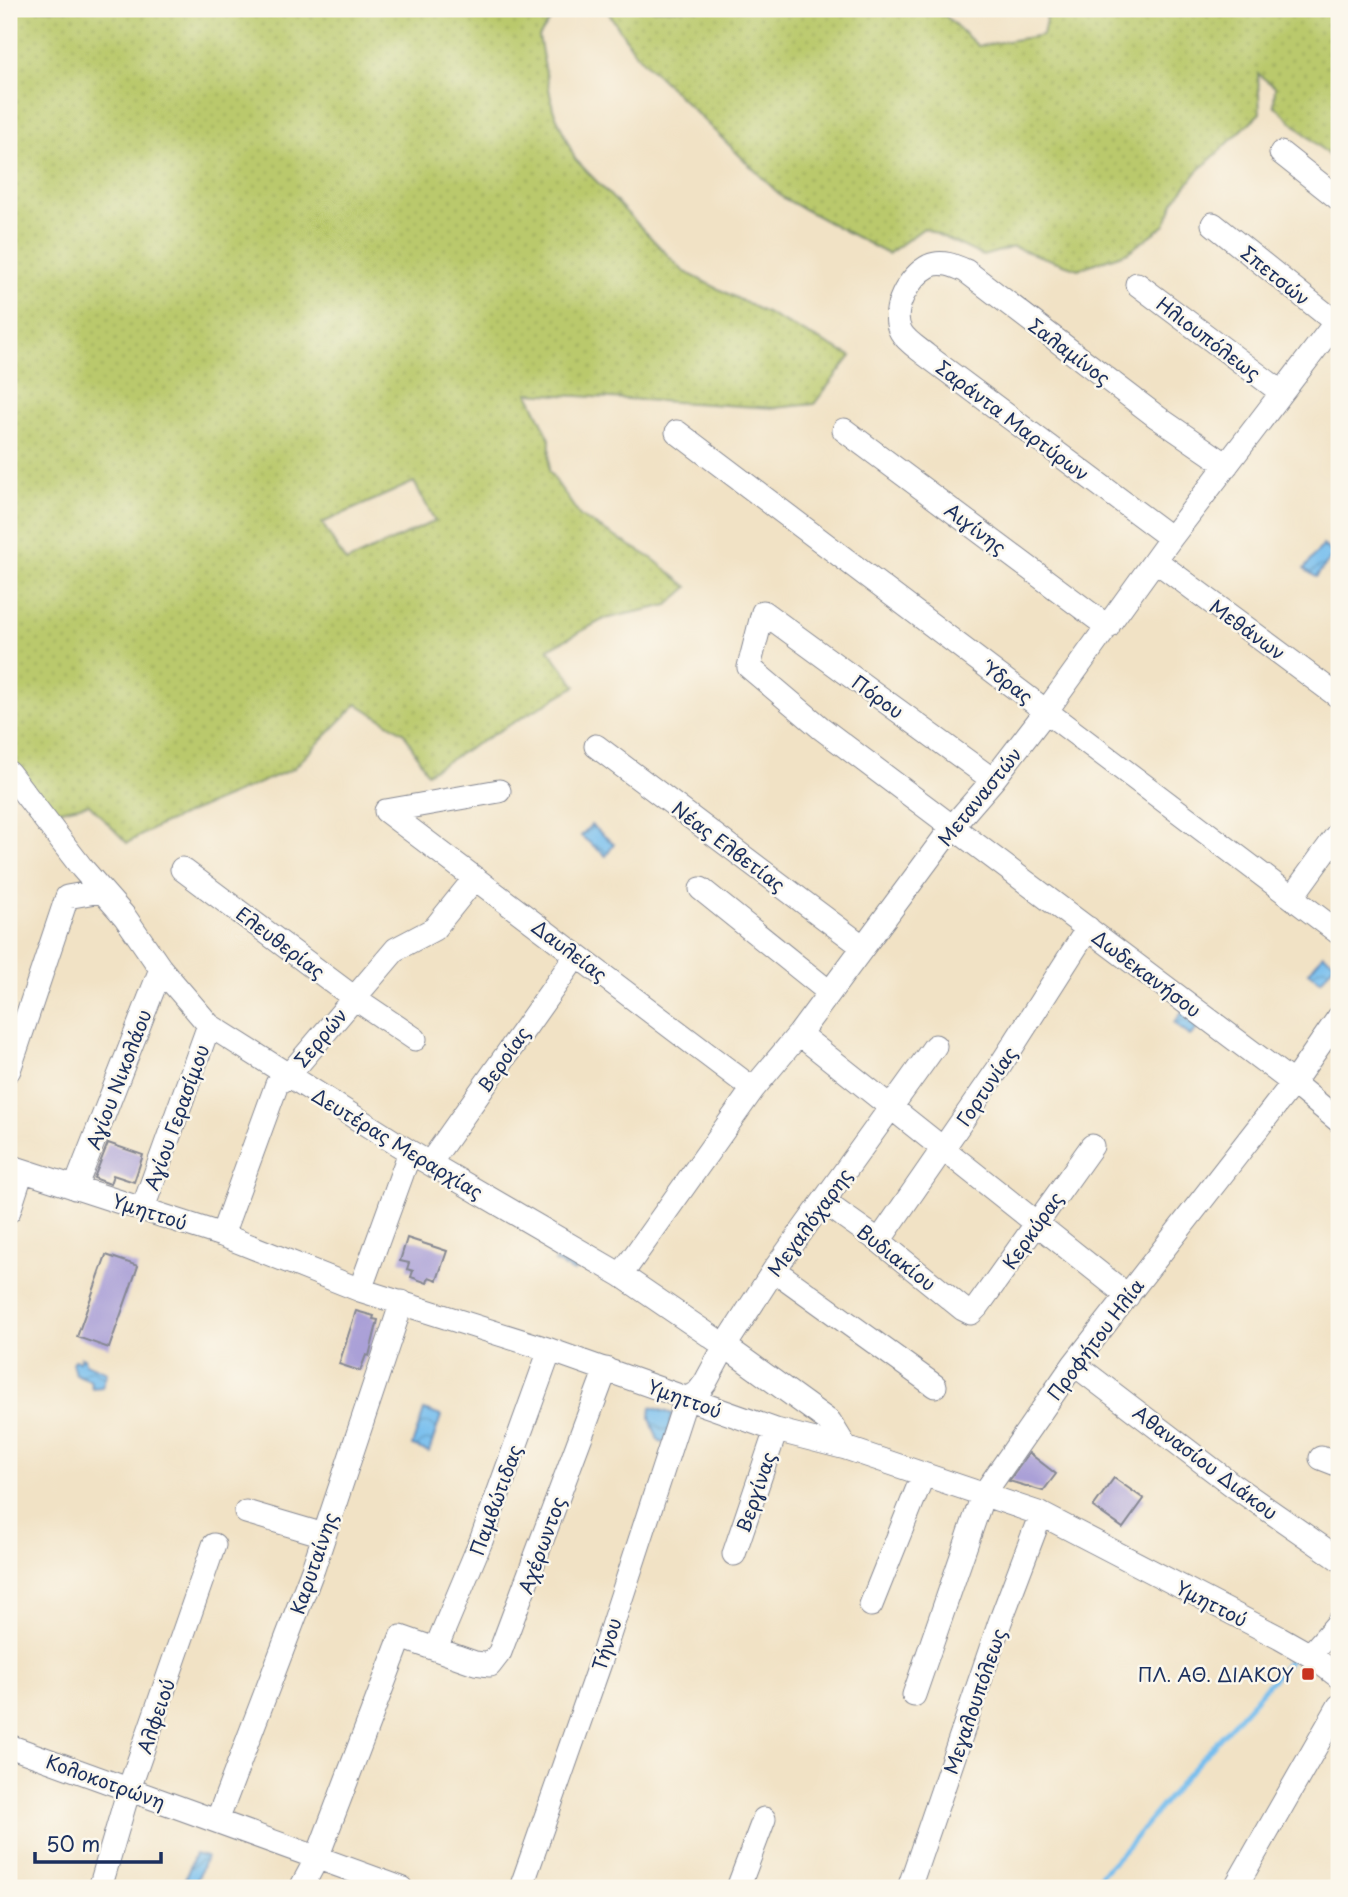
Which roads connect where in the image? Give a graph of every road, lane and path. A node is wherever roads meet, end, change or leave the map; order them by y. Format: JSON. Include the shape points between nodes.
{"nodes":[{"id":1,"x":1281,"y":153,"type":"dead end"},
{"id":2,"x":1339,"y":199,"type":"edge"},
{"id":3,"x":1213,"y":224,"type":"dead end"},
{"id":4,"x":912,"y":281,"type":"joint"},
{"id":5,"x":1137,"y":284,"type":"dead end"},
{"id":6,"x":1338,"y":322,"type":"edge"},
{"id":7,"x":1281,"y":392,"type":"junction"},
{"id":8,"x":844,"y":430,"type":"dead end"},
{"id":9,"x":677,"y":432,"type":"dead end"},
{"id":10,"x":1227,"y":465,"type":"junction"},
{"id":11,"x":1171,"y":538,"type":"junction"},
{"id":12,"x":1156,"y":561,"type":"junction"},
{"id":13,"x":764,"y":612,"type":"joint"},
{"id":14,"x":1108,"y":627,"type":"junction"},
{"id":15,"x":1339,"y":697,"type":"edge"},
{"id":16,"x":1047,"y":710,"type":"junction"},
{"id":17,"x":596,"y":746,"type":"dead end"},
{"id":18,"x":9,"y":773,"type":"edge"},
{"id":19,"x":993,"y":780,"type":"junction"},
{"id":20,"x":499,"y":791,"type":"dead end"},
{"id":21,"x":953,"y":826,"type":"junction"},
{"id":22,"x":1339,"y":832,"type":"edge"},
{"id":23,"x":182,"y":869,"type":"dead end"},
{"id":24,"x":475,"y":878,"type":"junction"},
{"id":25,"x":701,"y":889,"type":"dead end"},
{"id":26,"x":101,"y":891,"type":"junction"},
{"id":27,"x":1292,"y":897,"type":"junction"},
{"id":28,"x":1088,"y":928,"type":"junction"},
{"id":29,"x":1339,"y":933,"type":"edge"},
{"id":30,"x":862,"y":946,"type":"junction"},
{"id":31,"x":576,"y":956,"type":"junction"},
{"id":32,"x":161,"y":969,"type":"junction"},
{"id":33,"x":829,"y":992,"type":"junction"},
{"id":34,"x":353,"y":997,"type":"junction"},
{"id":35,"x":1339,"y":1017,"type":"edge"},
{"id":36,"x":209,"y":1025,"type":"junction"},
{"id":37,"x":799,"y":1034,"type":"junction"},
{"id":38,"x":415,"y":1039,"type":"dead end"},
{"id":39,"x":935,"y":1046,"type":"dead end"},
{"id":40,"x":9,"y":1070,"type":"edge"},
{"id":41,"x":288,"y":1076,"type":"junction"},
{"id":42,"x":1293,"y":1083,"type":"junction"},
{"id":43,"x":753,"y":1089,"type":"junction"},
{"id":44,"x":893,"y":1107,"type":"junction"},
{"id":45,"x":1339,"y":1121,"type":"edge"},
{"id":46,"x":1092,"y":1146,"type":"dead end"},
{"id":47,"x":944,"y":1149,"type":"junction"},
{"id":48,"x":420,"y":1157,"type":"junction"},
{"id":49,"x":16,"y":1168,"type":"edge"},
{"id":50,"x":75,"y":1188,"type":"junction"},
{"id":51,"x":824,"y":1202,"type":"junction"},
{"id":52,"x":143,"y":1208,"type":"junction"},
{"id":53,"x":9,"y":1211,"type":"edge"},
{"id":54,"x":1036,"y":1222,"type":"junction"},
{"id":55,"x":222,"y":1235,"type":"junction"},
{"id":56,"x":879,"y":1241,"type":"junction"},
{"id":57,"x":775,"y":1270,"type":"junction"},
{"id":58,"x":621,"y":1275,"type":"junction"},
{"id":59,"x":360,"y":1290,"type":"junction"},
{"id":60,"x":1128,"y":1296,"type":"junction"},
{"id":61,"x":402,"y":1302,"type":"junction"},
{"id":62,"x":971,"y":1312,"type":"joint"},
{"id":63,"x":725,"y":1346,"type":"junction"},
{"id":64,"x":550,"y":1350,"type":"junction"},
{"id":65,"x":1074,"y":1364,"type":"junction"},
{"id":66,"x":606,"y":1369,"type":"junction"},
{"id":67,"x":935,"y":1386,"type":"dead end"},
{"id":68,"x":686,"y":1399,"type":"junction"},
{"id":69,"x":776,"y":1430,"type":"junction"},
{"id":70,"x":846,"y":1448,"type":"junction"},
{"id":71,"x":923,"y":1475,"type":"junction"},
{"id":72,"x":982,"y":1495,"type":"junction"},
{"id":73,"x":246,"y":1512,"type":"dead end"},
{"id":74,"x":1041,"y":1514,"type":"junction"},
{"id":75,"x":324,"y":1535,"type":"junction"},
{"id":76,"x":214,"y":1545,"type":"dead end"},
{"id":77,"x":734,"y":1554,"type":"dead end"},
{"id":78,"x":1339,"y":1559,"type":"edge"},
{"id":79,"x":871,"y":1605,"type":"dead end"},
{"id":80,"x":1339,"y":1622,"type":"edge"},
{"id":81,"x":436,"y":1648,"type":"junction"},
{"id":82,"x":1310,"y":1655,"type":"junction"},
{"id":83,"x":1339,"y":1677,"type":"edge"},
{"id":84,"x":914,"y":1695,"type":"dead end"},
{"id":85,"x":1339,"y":1706,"type":"edge"},
{"id":86,"x":9,"y":1746,"type":"edge"},
{"id":87,"x":129,"y":1790,"type":"junction"},
{"id":88,"x":764,"y":1819,"type":"dead end"},
{"id":89,"x":217,"y":1821,"type":"junction"},
{"id":90,"x":317,"y":1858,"type":"junction"},
{"id":91,"x":100,"y":1888,"type":"edge"},
{"id":92,"x":301,"y":1888,"type":"edge"},
{"id":93,"x":401,"y":1888,"type":"edge"},
{"id":94,"x":521,"y":1888,"type":"edge"},
{"id":95,"x":738,"y":1888,"type":"edge"},
{"id":96,"x":909,"y":1888,"type":"edge"},
{"id":97,"x":1234,"y":1888,"type":"edge"}],
"edges":[{"from":1,"to":2,"type":"street"},
{"from":3,"to":6,"type":"street","name":"Σπετσών"},
{"from":4,"to":10,"type":"street","name":"Σαλαμίνος","via":[[930,265],[948,263],[966,271],[1147,410]]},
{"from":4,"to":11,"type":"street","name":"Σαράντα Μαρτύρων","via":[[897,311],[901,332]]},
{"from":5,"to":7,"type":"street","name":"Ηλιουπόλεως"},
{"from":6,"to":7,"type":"street","name":"Μεταναστών"},
{"from":7,"to":10,"type":"street","name":"Μεταναστών"},
{"from":8,"to":14,"type":"street","name":"Αιγίνης"},
{"from":9,"to":16,"type":"street","name":"Ύδρας"},
{"from":10,"to":11,"type":"street","name":"Μεταναστών"},
{"from":11,"to":12,"type":"street","name":"Μεταναστών"},
{"from":12,"to":14,"type":"street","name":"Μεταναστών"},
{"from":12,"to":15,"type":"street","name":"Μεθάνων"},
{"from":13,"to":19,"type":"street","name":"Πόρου"},
{"from":13,"to":21,"type":"street","name":"Δωδεκανήσου","via":[[748,667]]},
{"from":14,"to":16,"type":"street","name":"Μεταναστών"},
{"from":16,"to":19,"type":"street","name":"Μεταναστών"},
{"from":16,"to":27,"type":"street","name":"Ύδρας"},
{"from":17,"to":30,"type":"street","name":"Νέας Ελβετίας"},
{"from":18,"to":26,"type":"street","name":"Δευτέρας Μεραρχίας"},
{"from":19,"to":21,"type":"street","name":"Μεταναστών"},
{"from":20,"to":24,"type":"street","name":"Δαυλείας","via":[[386,811]]},
{"from":21,"to":28,"type":"street","name":"Δωδεκανήσου"},
{"from":21,"to":30,"type":"street","name":"Μεταναστών"},
{"from":22,"to":27,"type":"street"},
{"from":23,"to":34,"type":"street","name":"Ελευθερίας"},
{"from":24,"to":31,"type":"street","name":"Δαυλείας"},
{"from":24,"to":34,"type":"street","name":"Σερρών","via":[[434,929],[396,950]]},
{"from":25,"to":33,"type":"street"},
{"from":26,"to":32,"type":"street","name":"Δευτέρας Μεραρχίας"},
{"from":26,"to":40,"type":"street","via":[[67,897]]},
{"from":27,"to":29,"type":"street","name":"Ύδρας"},
{"from":28,"to":42,"type":"street","name":"Δωδεκανήσου"},
{"from":28,"to":47,"type":"street","name":"Γορτυνίας"},
{"from":30,"to":33,"type":"street","name":"Μεταναστών"},
{"from":31,"to":43,"type":"street","name":"Δαυλείας"},
{"from":31,"to":48,"type":"street","name":"Βεροίας"},
{"from":32,"to":36,"type":"street","name":"Δευτέρας Μεραρχίας"},
{"from":32,"to":50,"type":"street","name":"Αγίου Νικολάου"},
{"from":33,"to":37,"type":"street","name":"Μεταναστών"},
{"from":34,"to":38,"type":"street","name":"Ελευθερίας"},
{"from":34,"to":41,"type":"street","name":"Σερρών"},
{"from":35,"to":42,"type":"street","name":"Προφήτου Ηλία"},
{"from":36,"to":41,"type":"street","name":"Δευτέρας Μεραρχίας"},
{"from":36,"to":52,"type":"street","name":"Αγίου Γερασίμου"},
{"from":37,"to":43,"type":"street","name":"Μεταναστών"},
{"from":37,"to":44,"type":"street"},
{"from":39,"to":44,"type":"street","name":"Μεγαλόχαρης"},
{"from":41,"to":48,"type":"street","name":"Δευτέρας Μεραρχίας"},
{"from":41,"to":55,"type":"street","name":"Σερρών","via":[[277,1084]]},
{"from":42,"to":45,"type":"street","name":"Δωδεκανήσου"},
{"from":42,"to":60,"type":"street","name":"Προφήτου Ηλία"},
{"from":43,"to":58,"type":"street","name":"Μεταναστών"},
{"from":44,"to":47,"type":"street"},
{"from":44,"to":51,"type":"street","name":"Μεγαλόχαρης"},
{"from":46,"to":54,"type":"street","name":"Κερκύρας"},
{"from":47,"to":54,"type":"street"},
{"from":47,"to":56,"type":"street","name":"Γορτυνίας"},
{"from":48,"to":58,"type":"street","name":"Δευτέρας Μεραρχίας"},
{"from":48,"to":59,"type":"street","name":"Βεροίας"},
{"from":49,"to":50,"type":"street","name":"Υμηττού"},
{"from":49,"to":53,"type":"street"},
{"from":50,"to":52,"type":"street","name":"Υμηττού"},
{"from":51,"to":56,"type":"street","name":"Βυδιακίου"},
{"from":51,"to":57,"type":"street","name":"Μεγαλόχαρης"},
{"from":52,"to":55,"type":"street","name":"Υμηττού"},
{"from":54,"to":60,"type":"street"},
{"from":54,"to":62,"type":"street","name":"Κερκύρας"},
{"from":55,"to":59,"type":"street","name":"Υμηττού"},
{"from":56,"to":62,"type":"street","name":"Βυδιακίου"},
{"from":57,"to":63,"type":"street","name":"Μεγαλόχαρης"},
{"from":57,"to":67,"type":"street"},
{"from":58,"to":63,"type":"street","name":"Δευτέρας Μεραρχίας"},
{"from":59,"to":61,"type":"street","name":"Υμηττού"},
{"from":60,"to":65,"type":"street","name":"Προφήτου Ηλία"},
{"from":61,"to":64,"type":"street","name":"Υμηττού"},
{"from":61,"to":75,"type":"street","name":"Καρυταίνης"},
{"from":63,"to":68,"type":"street","name":"Μεγαλόχαρης","via":[[698,1392]]},
{"from":63,"to":70,"type":"street","name":"Δευτέρας Μεραρχίας","via":[[830,1422]]},
{"from":64,"to":66,"type":"street","name":"Υμηττού"},
{"from":64,"to":81,"type":"street","name":"Παμβώτιδας","via":[[481,1541]]},
{"from":65,"to":72,"type":"street","name":"Προφήτου Ηλία"},
{"from":65,"to":78,"type":"street","name":"Αθανασίου Διάκου"},
{"from":66,"to":68,"type":"street","name":"Υμηττού"},
{"from":66,"to":81,"type":"street","name":"Αχέρωντος","via":[[500,1652],[490,1665]]},
{"from":68,"to":69,"type":"street","name":"Υμηττού"},
{"from":68,"to":94,"type":"street","name":"Τήνου"},
{"from":69,"to":70,"type":"street","name":"Υμηττού"},
{"from":69,"to":77,"type":"street","name":"Βεργίνας"},
{"from":70,"to":71,"type":"street","name":"Υμηττού"},
{"from":71,"to":72,"type":"street","name":"Υμηττού"},
{"from":71,"to":79,"type":"street"},
{"from":72,"to":74,"type":"street","name":"Υμηττού"},
{"from":72,"to":84,"type":"street","name":"Προφήτου Ηλία"},
{"from":73,"to":75,"type":"street"},
{"from":74,"to":82,"type":"street","name":"Υμηττού"},
{"from":74,"to":96,"type":"street","name":"Μεγαλουπόλεως"},
{"from":75,"to":89,"type":"street","name":"Καρυταίνης"},
{"from":76,"to":87,"type":"street","name":"Αλφειού"},
{"from":80,"to":82,"type":"street"},
{"from":81,"to":90,"type":"street","via":[[401,1637]]},
{"from":82,"to":83,"type":"street","name":"Υμηττού"},
{"from":85,"to":97,"type":"street"},
{"from":86,"to":87,"type":"street","name":"Κολοκοτρώνη"},
{"from":87,"to":89,"type":"street","name":"Κολοκοτρώνη"},
{"from":87,"to":91,"type":"street","name":"Αλφειού"},
{"from":88,"to":95,"type":"street"},
{"from":89,"to":90,"type":"street","name":"Κολοκοτρώνη"},
{"from":90,"to":92,"type":"street"},
{"from":90,"to":93,"type":"street","name":"Κολοκοτρώνη"}]}
